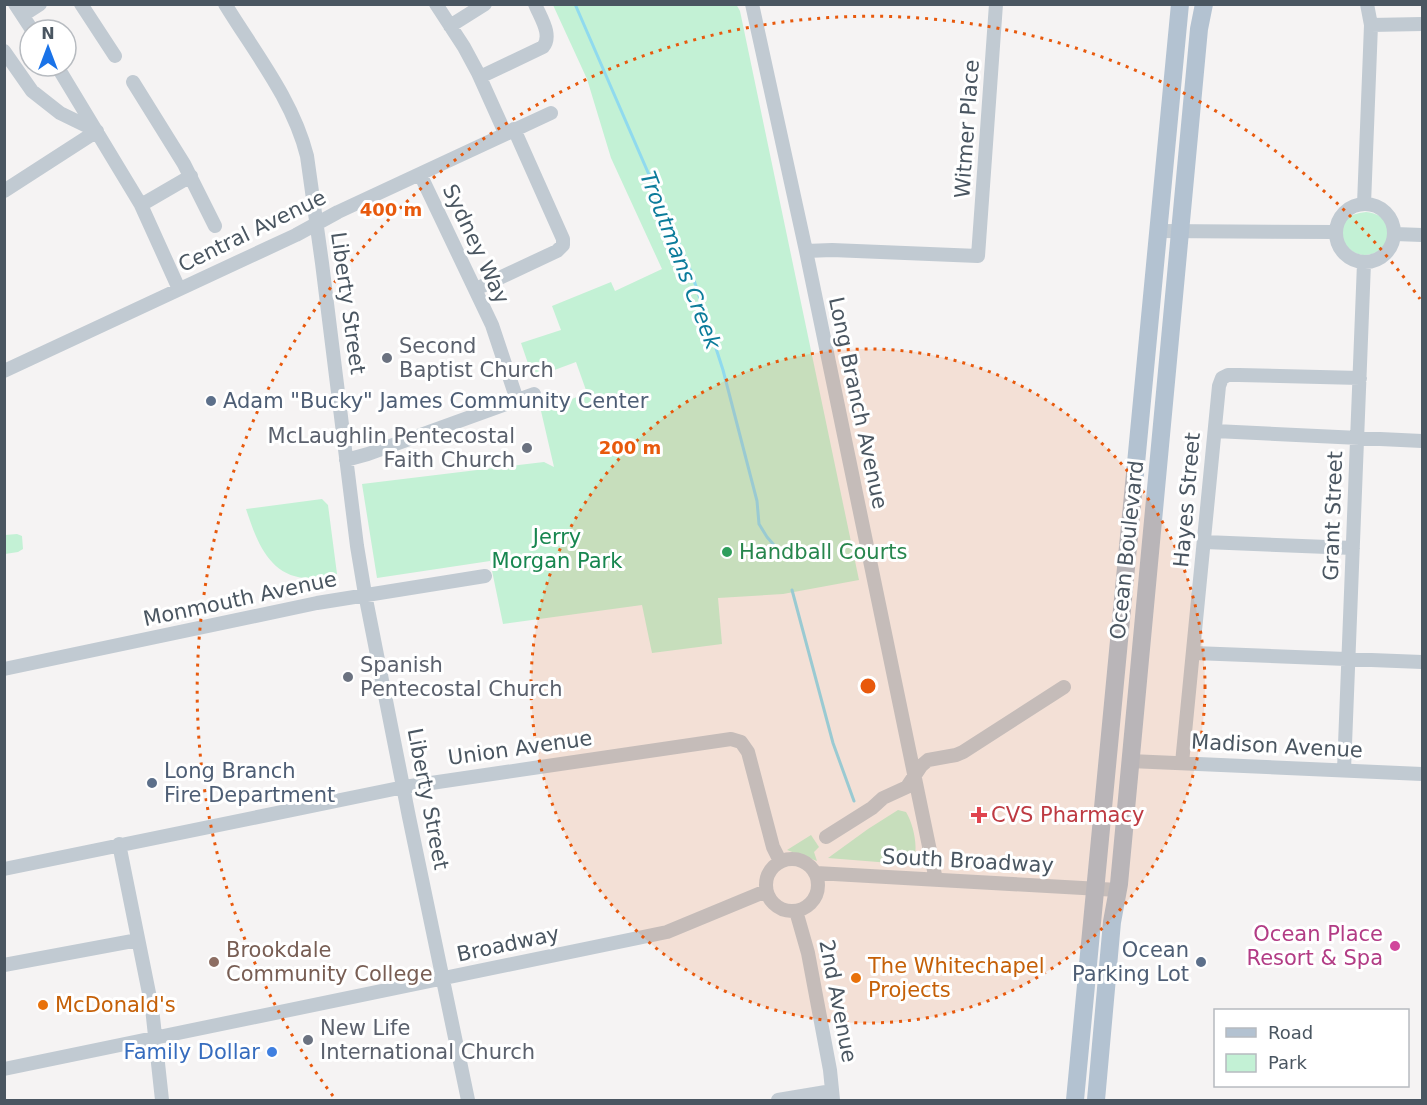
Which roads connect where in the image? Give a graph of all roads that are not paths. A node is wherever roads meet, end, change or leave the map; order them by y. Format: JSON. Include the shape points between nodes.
{"nodes":[{"id":1,"x":40,"y":4,"type":"edge"},
{"id":2,"x":81,"y":4,"type":"edge"},
{"id":3,"x":225,"y":4,"type":"edge"},
{"id":4,"x":436,"y":4,"type":"edge"},
{"id":5,"x":485,"y":4,"type":"edge"},
{"id":6,"x":535,"y":4,"type":"edge"},
{"id":7,"x":752,"y":4,"type":"edge"},
{"id":8,"x":996,"y":4,"type":"edge"},
{"id":9,"x":1180,"y":4,"type":"edge"},
{"id":10,"x":1204,"y":4,"type":"edge"},
{"id":11,"x":1367,"y":4,"type":"edge"},
{"id":12,"x":19,"y":10,"type":"edge"},
{"id":13,"x":1422,"y":24,"type":"edge"},
{"id":14,"x":1371,"y":25,"type":"junction"},
{"id":15,"x":450,"y":26,"type":"junction"},
{"id":16,"x":4,"y":51,"type":"edge"},
{"id":17,"x":115,"y":56,"type":"dead end"},
{"id":18,"x":480,"y":77,"type":"junction"},
{"id":19,"x":64,"y":78,"type":"edge"},
{"id":20,"x":133,"y":82,"type":"dead end"},
{"id":21,"x":551,"y":113,"type":"dead end"},
{"id":22,"x":97,"y":131,"type":"junction"},
{"id":23,"x":509,"y":131,"type":"junction"},
{"id":24,"x":420,"y":174,"type":"junction"},
{"id":25,"x":191,"y":176,"type":"junction"},
{"id":26,"x":4,"y":191,"type":"edge"},
{"id":27,"x":1364,"y":204,"type":"junction"},
{"id":28,"x":141,"y":205,"type":"junction"},
{"id":29,"x":316,"y":224,"type":"junction"},
{"id":30,"x":215,"y":226,"type":"dead end"},
{"id":31,"x":1159,"y":231,"type":"junction"},
{"id":32,"x":1181,"y":232,"type":"junction"},
{"id":33,"x":1335,"y":232,"type":"junction"},
{"id":34,"x":1395,"y":234,"type":"junction"},
{"id":35,"x":1422,"y":235,"type":"edge"},
{"id":36,"x":806,"y":251,"type":"junction"},
{"id":37,"x":1364,"y":263,"type":"junction"},
{"id":38,"x":179,"y":289,"type":"junction"},
{"id":39,"x":476,"y":289,"type":"junction"},
{"id":40,"x":4,"y":371,"type":"edge"},
{"id":41,"x":1360,"y":378,"type":"junction"},
{"id":42,"x":534,"y":394,"type":"dead end"},
{"id":43,"x":517,"y":400,"type":"junction"},
{"id":44,"x":1215,"y":431,"type":"junction"},
{"id":45,"x":1358,"y":438,"type":"junction"},
{"id":46,"x":1422,"y":441,"type":"edge"},
{"id":47,"x":346,"y":460,"type":"junction"},
{"id":48,"x":1205,"y":542,"type":"junction"},
{"id":49,"x":1353,"y":548,"type":"junction"},
{"id":50,"x":485,"y":576,"type":"dead end"},
{"id":51,"x":365,"y":594,"type":"junction"},
{"id":52,"x":1194,"y":652,"type":"junction"},
{"id":53,"x":1349,"y":659,"type":"junction"},
{"id":54,"x":1422,"y":662,"type":"edge"},
{"id":55,"x":4,"y":669,"type":"edge"},
{"id":56,"x":1064,"y":687,"type":"dead end"},
{"id":57,"x":1130,"y":761,"type":"junction"},
{"id":58,"x":1182,"y":763,"type":"junction"},
{"id":59,"x":1344,"y":770,"type":"junction"},
{"id":60,"x":1422,"y":774,"type":"edge"},
{"id":61,"x":915,"y":777,"type":"junction"},
{"id":62,"x":404,"y":787,"type":"junction"},
{"id":63,"x":826,"y":837,"type":"dead end"},
{"id":64,"x":119,"y":844,"type":"junction"},
{"id":65,"x":780,"y":861,"type":"junction"},
{"id":66,"x":4,"y":868,"type":"edge"},
{"id":67,"x":816,"y":873,"type":"junction"},
{"id":68,"x":936,"y":880,"type":"junction"},
{"id":69,"x":1096,"y":889,"type":"junction"},
{"id":70,"x":1118,"y":890,"type":"junction"},
{"id":71,"x":766,"y":891,"type":"junction"},
{"id":72,"x":796,"y":911,"type":"junction"},
{"id":73,"x":138,"y":940,"type":"junction"},
{"id":74,"x":4,"y":965,"type":"edge"},
{"id":75,"x":443,"y":979,"type":"junction"},
{"id":76,"x":156,"y":1038,"type":"junction"},
{"id":77,"x":4,"y":1069,"type":"edge"},
{"id":78,"x":832,"y":1096,"type":"edge"},
{"id":79,"x":162,"y":1101,"type":"edge"},
{"id":80,"x":468,"y":1101,"type":"edge"},
{"id":81,"x":778,"y":1101,"type":"edge"},
{"id":82,"x":1075,"y":1101,"type":"edge"},
{"id":83,"x":1096,"y":1101,"type":"edge"}],
"edges":[{"from":1,"to":12,"type":"street"},
{"from":2,"to":17,"type":"street"},
{"from":3,"to":29,"type":"street","name":"Liberty Street","via":[[296,122],[307,156]]},
{"from":4,"to":15,"type":"street"},
{"from":5,"to":15,"type":"street"},
{"from":6,"to":18,"type":"street","via":[[547,42]]},
{"from":7,"to":36,"type":"street","name":"Long Branch Avenue"},
{"from":8,"to":36,"type":"street","name":"Witmer Place","via":[[978,256]]},
{"from":9,"to":31,"type":"main road","name":"Ocean Boulevard"},
{"from":10,"to":32,"type":"main road","name":"Ocean Boulevard"},
{"from":11,"to":14,"type":"street"},
{"from":13,"to":14,"type":"street"},
{"from":14,"to":27,"type":"street"},
{"from":15,"to":18,"type":"street"},
{"from":16,"to":22,"type":"street","via":[[32,92],[60,113]]},
{"from":18,"to":23,"type":"street"},
{"from":19,"to":22,"type":"street"},
{"from":20,"to":25,"type":"street"},
{"from":21,"to":23,"type":"street","name":"Central Avenue"},
{"from":22,"to":26,"type":"street"},
{"from":22,"to":28,"type":"street"},
{"from":23,"to":24,"type":"street","name":"Central Avenue"},
{"from":23,"to":39,"type":"street","via":[[563,245]]},
{"from":24,"to":29,"type":"street","name":"Central Avenue"},
{"from":24,"to":39,"type":"street","name":"Sydney Way"},
{"from":25,"to":28,"type":"street"},
{"from":25,"to":30,"type":"street"},
{"from":27,"to":33,"type":"street","via":[[1347,209]]},
{"from":27,"to":34,"type":"street","via":[[1382,209]]},
{"from":28,"to":38,"type":"street"},
{"from":29,"to":38,"type":"street","name":"Central Avenue"},
{"from":29,"to":47,"type":"street","name":"Liberty Street"},
{"from":31,"to":32,"type":"street"},
{"from":31,"to":69,"type":"main road","name":"Ocean Boulevard"},
{"from":32,"to":33,"type":"street"},
{"from":32,"to":57,"type":"main road","name":"Ocean Boulevard"},
{"from":33,"to":37,"type":"street","via":[[1340,250]]},
{"from":34,"to":35,"type":"street"},
{"from":34,"to":37,"type":"street","via":[[1385,255]]},
{"from":36,"to":61,"type":"street","name":"Long Branch Avenue"},
{"from":37,"to":41,"type":"street","name":"Grant Street"},
{"from":38,"to":40,"type":"street","name":"Central Avenue"},
{"from":39,"to":43,"type":"street","name":"Sydney Way"},
{"from":41,"to":44,"type":"street","name":"Hayes Street","via":[[1228,375],[1219,386]]},
{"from":41,"to":45,"type":"street","name":"Grant Street"},
{"from":42,"to":43,"type":"street"},
{"from":43,"to":47,"type":"street"},
{"from":44,"to":45,"type":"street"},
{"from":44,"to":48,"type":"street","name":"Hayes Street"},
{"from":45,"to":46,"type":"street"},
{"from":45,"to":49,"type":"street","name":"Grant Street"},
{"from":47,"to":51,"type":"street","name":"Liberty Street"},
{"from":48,"to":49,"type":"street"},
{"from":48,"to":52,"type":"street","name":"Hayes Street"},
{"from":49,"to":53,"type":"street","name":"Grant Street"},
{"from":50,"to":51,"type":"street","name":"Monmouth Avenue"},
{"from":51,"to":55,"type":"street","name":"Monmouth Avenue"},
{"from":51,"to":62,"type":"street","name":"Liberty Street"},
{"from":52,"to":53,"type":"street"},
{"from":52,"to":58,"type":"street","name":"Hayes Street"},
{"from":53,"to":54,"type":"street"},
{"from":53,"to":59,"type":"street","name":"Grant Street"},
{"from":56,"to":61,"type":"street","via":[[963,752],[928,760]]},
{"from":57,"to":58,"type":"street","name":"Madison Avenue"},
{"from":57,"to":70,"type":"main road","name":"Ocean Boulevard"},
{"from":58,"to":59,"type":"street","name":"Madison Avenue"},
{"from":59,"to":60,"type":"street","name":"Madison Avenue"},
{"from":61,"to":63,"type":"street","via":[[907,788],[885,796]]},
{"from":61,"to":68,"type":"street","name":"Long Branch Avenue"},
{"from":62,"to":64,"type":"street","name":"Union Avenue"},
{"from":62,"to":65,"type":"street","name":"Union Avenue","via":[[731,739],[741,742],[748,752]]},
{"from":62,"to":75,"type":"street","name":"Liberty Street"},
{"from":64,"to":66,"type":"street","name":"Union Avenue"},
{"from":64,"to":73,"type":"street"},
{"from":65,"to":67,"type":"street","via":[[796,859]]},
{"from":65,"to":71,"type":"street","via":[[767,877]]},
{"from":67,"to":68,"type":"street","name":"South Broadway"},
{"from":67,"to":72,"type":"street","via":[[816,897]]},
{"from":68,"to":69,"type":"street","name":"South Broadway"},
{"from":69,"to":70,"type":"street","name":"South Broadway"},
{"from":69,"to":82,"type":"main road","name":"Ocean Boulevard"},
{"from":70,"to":83,"type":"main road","name":"Ocean Boulevard"},
{"from":71,"to":72,"type":"street","via":[[774,905]]},
{"from":71,"to":75,"type":"street","name":"Broadway","via":[[668,932]]},
{"from":72,"to":78,"type":"street","name":"2nd Avenue","via":[[808,953]]},
{"from":73,"to":74,"type":"street"},
{"from":73,"to":76,"type":"street"},
{"from":75,"to":76,"type":"street","name":"Broadway"},
{"from":75,"to":80,"type":"street","name":"Liberty Street"},
{"from":76,"to":77,"type":"street","name":"Broadway"},
{"from":76,"to":79,"type":"street"},
{"from":78,"to":81,"type":"street"}]}
